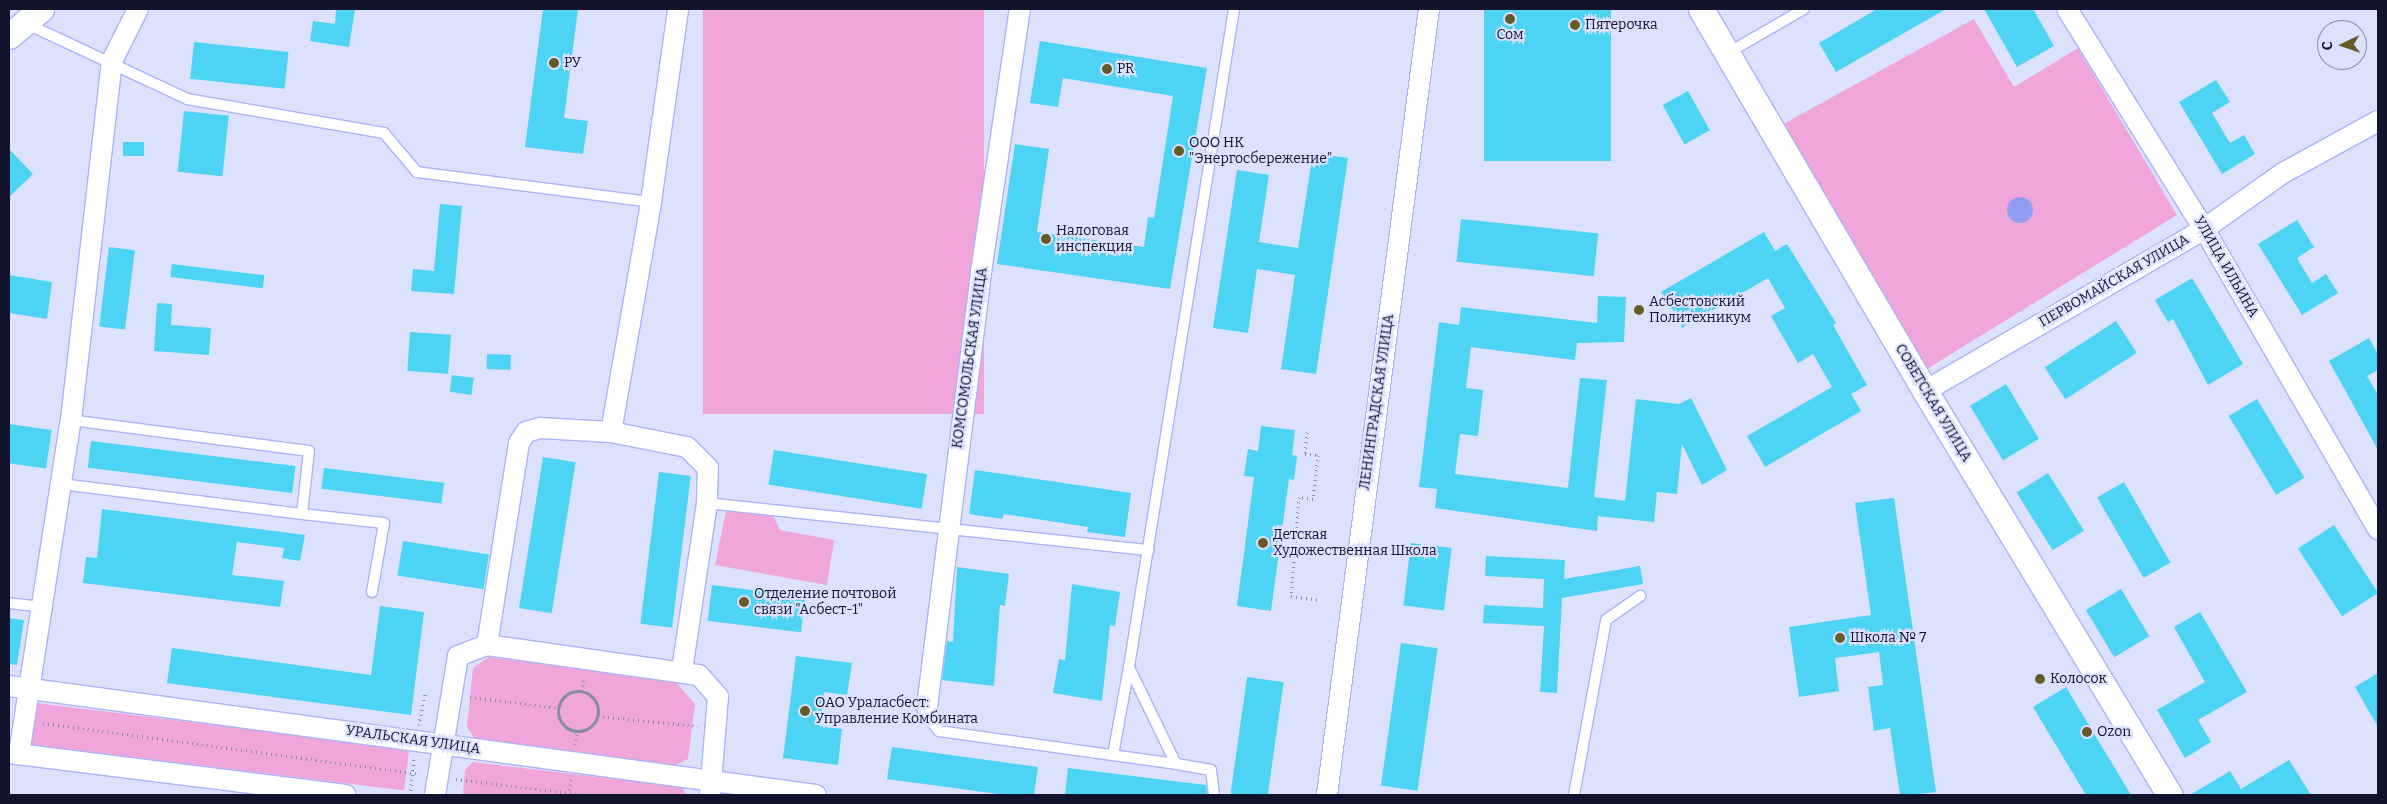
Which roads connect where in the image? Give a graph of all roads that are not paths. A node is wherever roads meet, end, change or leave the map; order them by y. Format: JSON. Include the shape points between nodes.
{"nodes":[{"id":1,"x":138,"y":9,"type":"edge"},
{"id":2,"x":678,"y":9,"type":"edge"},
{"id":3,"x":1020,"y":9,"type":"edge"},
{"id":4,"x":1234,"y":9,"type":"edge"},
{"id":5,"x":1429,"y":9,"type":"edge"},
{"id":6,"x":1701,"y":9,"type":"edge"},
{"id":7,"x":1804,"y":9,"type":"edge"},
{"id":8,"x":2067,"y":9,"type":"edge"},
{"id":9,"x":24,"y":22,"type":"edge"},
{"id":10,"x":1725,"y":54,"type":"junction"},
{"id":11,"x":112,"y":61,"type":"junction"},
{"id":12,"x":2378,"y":121,"type":"edge"},
{"id":13,"x":651,"y":202,"type":"junction"},
{"id":14,"x":2204,"y":229,"type":"junction"},
{"id":15,"x":1925,"y":391,"type":"junction"},
{"id":16,"x":71,"y":420,"type":"junction"},
{"id":17,"x":611,"y":432,"type":"junction"},
{"id":18,"x":61,"y":484,"type":"junction"},
{"id":19,"x":707,"y":503,"type":"junction"},
{"id":20,"x":302,"y":514,"type":"junction"},
{"id":21,"x":948,"y":527,"type":"junction"},
{"id":22,"x":2378,"y":529,"type":"edge"},
{"id":23,"x":1149,"y":550,"type":"junction"},
{"id":24,"x":372,"y":592,"type":"dead end"},
{"id":25,"x":1640,"y":596,"type":"dead end"},
{"id":26,"x":9,"y":603,"type":"edge"},
{"id":27,"x":44,"y":607,"type":"junction"},
{"id":28,"x":487,"y":645,"type":"junction"},
{"id":29,"x":1129,"y":667,"type":"junction"},
{"id":30,"x":682,"y":670,"type":"junction"},
{"id":31,"x":18,"y":688,"type":"edge"},
{"id":32,"x":927,"y":707,"type":"joint"},
{"id":33,"x":442,"y":744,"type":"junction"},
{"id":34,"x":14,"y":753,"type":"edge"},
{"id":35,"x":1113,"y":755,"type":"junction"},
{"id":36,"x":1176,"y":764,"type":"junction"},
{"id":37,"x":437,"y":786,"type":"edge"},
{"id":38,"x":711,"y":788,"type":"edge"},
{"id":39,"x":272,"y":791,"type":"edge"},
{"id":40,"x":345,"y":795,"type":"edge"},
{"id":41,"x":816,"y":795,"type":"edge"},
{"id":42,"x":1214,"y":795,"type":"edge"},
{"id":43,"x":1327,"y":795,"type":"edge"},
{"id":44,"x":1574,"y":795,"type":"edge"},
{"id":45,"x":2170,"y":795,"type":"edge"}],
"edges":[{"from":1,"to":11,"type":"street"},
{"from":2,"to":13,"type":"street"},
{"from":3,"to":21,"type":"street","name":"КОМСОМОЛЬСКАЯ УЛИЦА"},
{"from":4,"to":23,"type":"lane"},
{"from":5,"to":43,"type":"street","name":"ЛЕНИНГРАДСКАЯ УЛИЦА"},
{"from":6,"to":10,"type":"street","name":"СОВЕТСКАЯ УЛИЦА"},
{"from":7,"to":10,"type":"lane"},
{"from":8,"to":14,"type":"street","name":"УЛИЦА ИЛЬИНА"},
{"from":9,"to":11,"type":"lane"},
{"from":10,"to":15,"type":"street","name":"СОВЕТСКАЯ УЛИЦА"},
{"from":11,"to":13,"type":"lane","via":[[187,100],[384,133],[417,172]]},
{"from":11,"to":16,"type":"street"},
{"from":12,"to":14,"type":"street","name":"ПЕРВОМАЙСКАЯ УЛИЦА","via":[[2283,173]]},
{"from":13,"to":17,"type":"street"},
{"from":14,"to":15,"type":"street","name":"ПЕРВОМАЙСКАЯ УЛИЦА"},
{"from":14,"to":22,"type":"street","name":"УЛИЦА ИЛЬИНА"},
{"from":15,"to":45,"type":"street","name":"СОВЕТСКАЯ УЛИЦА"},
{"from":16,"to":18,"type":"street"},
{"from":16,"to":20,"type":"lane","via":[[309,451]]},
{"from":17,"to":19,"type":"street","via":[[695,451],[708,468]]},
{"from":17,"to":28,"type":"street","via":[[540,428],[526,432],[519,443]]},
{"from":18,"to":20,"type":"lane"},
{"from":18,"to":27,"type":"street"},
{"from":19,"to":21,"type":"lane"},
{"from":19,"to":30,"type":"street"},
{"from":20,"to":24,"type":"lane","via":[[384,523]]},
{"from":21,"to":23,"type":"lane","via":[[1063,543]]},
{"from":21,"to":32,"type":"street","name":"КОМСОМОЛЬСКАЯ УЛИЦА"},
{"from":23,"to":29,"type":"lane"},
{"from":25,"to":44,"type":"lane","via":[[1606,620]]},
{"from":26,"to":27,"type":"lane"},
{"from":27,"to":31,"type":"street"},
{"from":28,"to":30,"type":"street"},
{"from":28,"to":33,"type":"street","via":[[458,656]]},
{"from":29,"to":35,"type":"lane"},
{"from":29,"to":36,"type":"lane"},
{"from":30,"to":38,"type":"street","via":[[699,675],[718,697]]},
{"from":31,"to":33,"type":"street","name":"УРАЛЬСКАЯ УЛИЦА"},
{"from":31,"to":34,"type":"street","via":[[23,721]]},
{"from":32,"to":35,"type":"lane","via":[[928,717],[939,732]]},
{"from":33,"to":37,"type":"street"},
{"from":33,"to":38,"type":"street","name":"УРАЛЬСКАЯ УЛИЦА"},
{"from":34,"to":39,"type":"street"},
{"from":35,"to":36,"type":"lane"},
{"from":36,"to":42,"type":"lane","via":[[1211,770]]},
{"from":38,"to":41,"type":"street","name":"УРАЛЬСКАЯ УЛИЦА"},
{"from":39,"to":40,"type":"street"}]}
